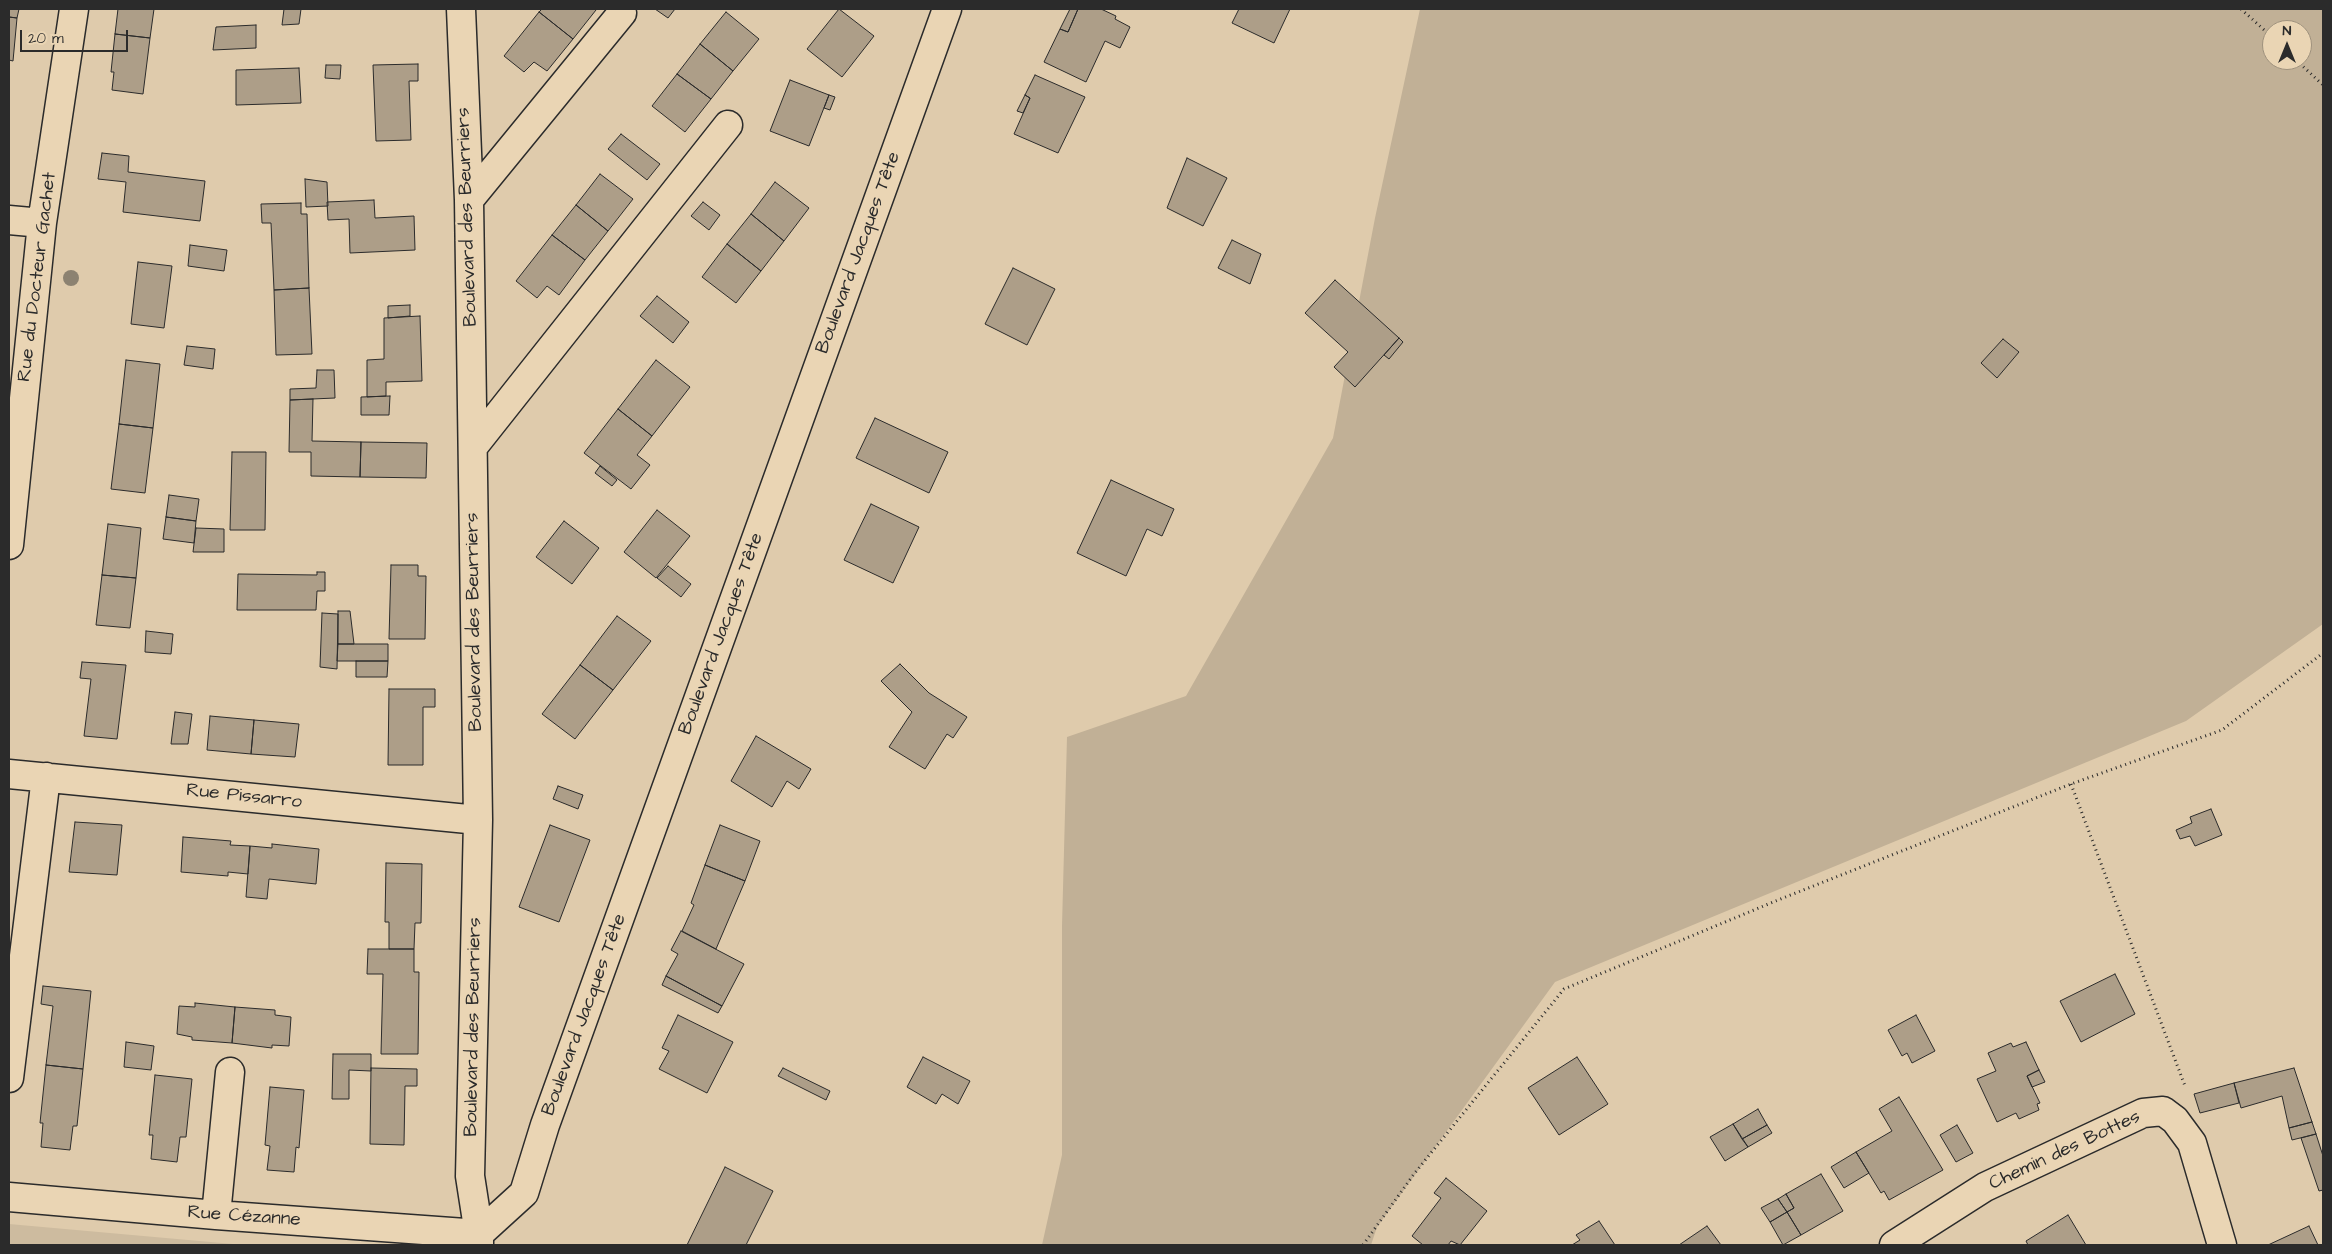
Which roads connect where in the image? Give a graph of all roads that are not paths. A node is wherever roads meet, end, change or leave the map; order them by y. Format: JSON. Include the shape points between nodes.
{"nodes":[{"id":1,"x":74,"y":9,"type":"edge"},
{"id":2,"x":461,"y":9,"type":"edge"},
{"id":3,"x":947,"y":9,"type":"edge"},
{"id":4,"x":622,"y":13,"type":"dead end"},
{"id":5,"x":728,"y":125,"type":"dead end"},
{"id":6,"x":469,"y":200,"type":"junction"},
{"id":7,"x":9,"y":220,"type":"edge"},
{"id":8,"x":42,"y":223,"type":"junction"},
{"id":9,"x":473,"y":447,"type":"junction"},
{"id":10,"x":9,"y":545,"type":"edge"},
{"id":11,"x":9,"y":774,"type":"edge"},
{"id":12,"x":46,"y":777,"type":"junction"},
{"id":13,"x":478,"y":820,"type":"junction"},
{"id":14,"x":230,"y":1072,"type":"dead end"},
{"id":15,"x":9,"y":1078,"type":"edge"},
{"id":16,"x":9,"y":1197,"type":"edge"},
{"id":17,"x":216,"y":1215,"type":"junction"},
{"id":18,"x":479,"y":1240,"type":"edge"},
{"id":19,"x":1894,"y":1245,"type":"edge"},
{"id":20,"x":2222,"y":1245,"type":"edge"}],
"edges":[{"from":1,"to":8,"type":"street","name":"Rue du Docteur Gachet"},
{"from":2,"to":6,"type":"street","name":"Boulevard des Beurriers"},
{"from":3,"to":18,"type":"street","name":"Boulevard Jacques Tête","via":[[545,1125],[524,1192]]},
{"from":4,"to":6,"type":"street"},
{"from":5,"to":9,"type":"street"},
{"from":6,"to":9,"type":"street","name":"Boulevard des Beurriers"},
{"from":7,"to":8,"type":"street"},
{"from":8,"to":10,"type":"street","name":"Rue du Docteur Gachet"},
{"from":9,"to":13,"type":"street","name":"Boulevard des Beurriers"},
{"from":11,"to":12,"type":"street","name":"Rue Pissarro"},
{"from":12,"to":13,"type":"street","name":"Rue Pissarro"},
{"from":12,"to":15,"type":"street"},
{"from":13,"to":18,"type":"street","name":"Boulevard des Beurriers","via":[[470,1176]]},
{"from":14,"to":17,"type":"street"},
{"from":16,"to":17,"type":"street","name":"Rue Cézanne"},
{"from":17,"to":18,"type":"street","name":"Rue Cézanne"},
{"from":19,"to":20,"type":"street","name":"Chemin des Bottes","via":[[1985,1186],[2143,1113],[2163,1111],[2192,1143]]}]}
